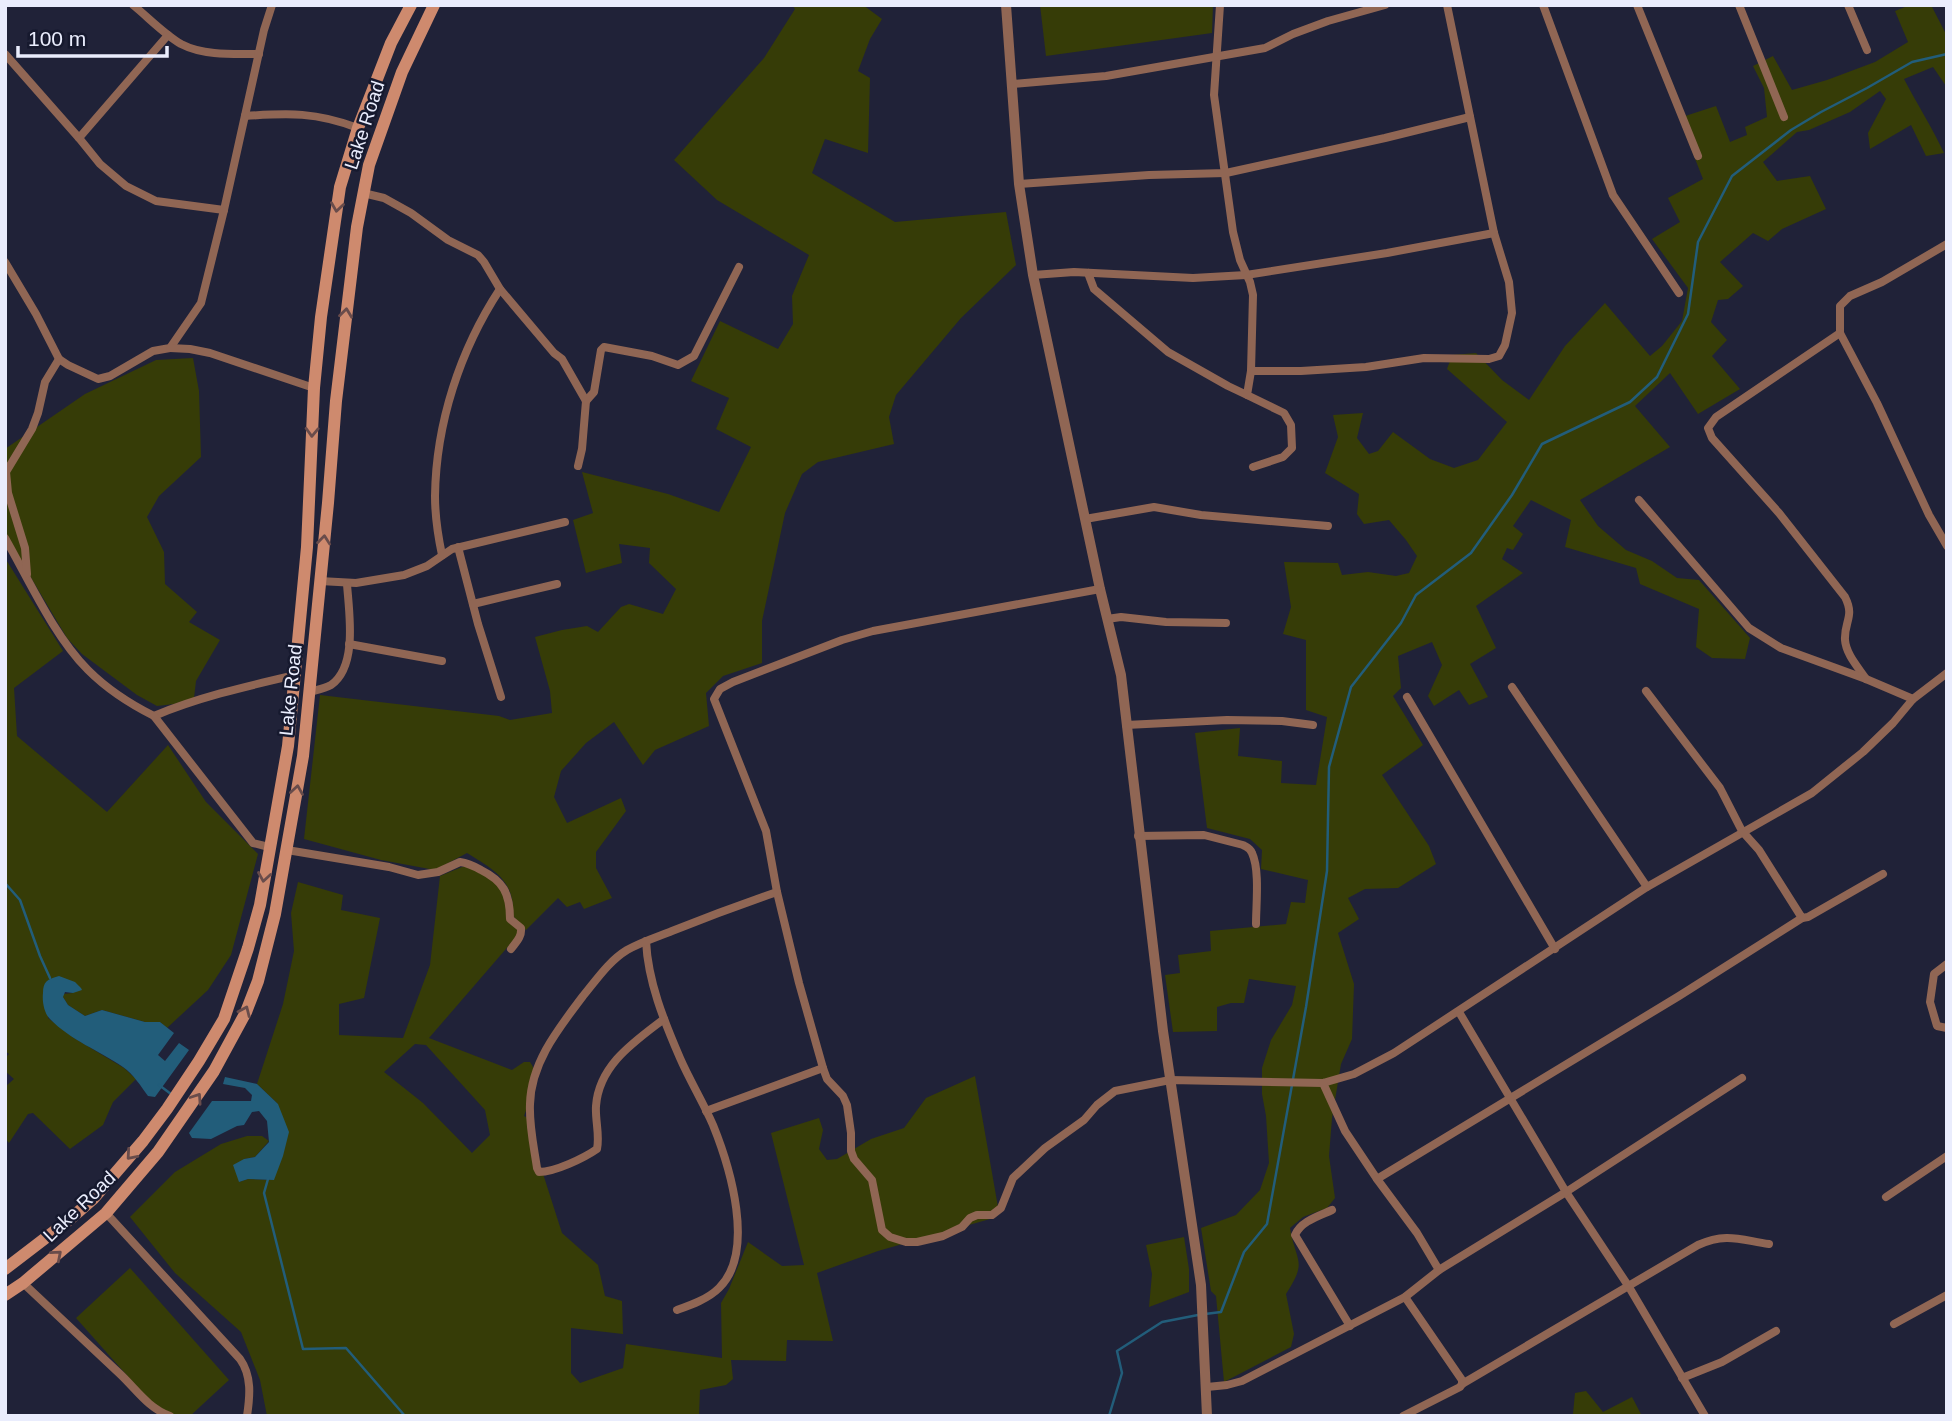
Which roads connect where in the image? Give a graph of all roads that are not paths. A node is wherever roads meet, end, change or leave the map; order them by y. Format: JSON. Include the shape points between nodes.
{"nodes":[{"id":1,"x":134,"y":5,"type":"edge"},
{"id":2,"x":272,"y":5,"type":"edge"},
{"id":3,"x":411,"y":5,"type":"edge"},
{"id":4,"x":434,"y":5,"type":"edge"},
{"id":5,"x":1006,"y":5,"type":"edge"},
{"id":6,"x":1220,"y":5,"type":"edge"},
{"id":7,"x":1385,"y":5,"type":"edge"},
{"id":8,"x":1447,"y":5,"type":"edge"},
{"id":9,"x":1543,"y":5,"type":"edge"},
{"id":10,"x":1637,"y":5,"type":"edge"},
{"id":11,"x":1739,"y":5,"type":"edge"},
{"id":12,"x":1848,"y":5,"type":"edge"},
{"id":13,"x":168,"y":35,"type":"junction"},
{"id":14,"x":1867,"y":50,"type":"dead end"},
{"id":15,"x":5,"y":54,"type":"edge"},
{"id":16,"x":259,"y":54,"type":"junction"},
{"id":17,"x":1216,"y":57,"type":"junction"},
{"id":18,"x":1012,"y":84,"type":"junction"},
{"id":19,"x":245,"y":116,"type":"junction"},
{"id":20,"x":1470,"y":117,"type":"junction"},
{"id":21,"x":1784,"y":117,"type":"dead end"},
{"id":22,"x":358,"y":128,"type":"junction"},
{"id":23,"x":79,"y":138,"type":"junction"},
{"id":24,"x":1698,"y":156,"type":"dead end"},
{"id":25,"x":1226,"y":173,"type":"junction"},
{"id":26,"x":1019,"y":184,"type":"junction"},
{"id":27,"x":363,"y":193,"type":"junction"},
{"id":28,"x":224,"y":211,"type":"junction"},
{"id":29,"x":1494,"y":233,"type":"junction"},
{"id":30,"x":1947,"y":244,"type":"edge"},
{"id":31,"x":5,"y":262,"type":"edge"},
{"id":32,"x":739,"y":267,"type":"dead end"},
{"id":33,"x":1088,"y":272,"type":"junction"},
{"id":34,"x":1033,"y":275,"type":"junction"},
{"id":35,"x":1246,"y":275,"type":"junction"},
{"id":36,"x":500,"y":289,"type":"junction"},
{"id":37,"x":1679,"y":293,"type":"dead end"},
{"id":38,"x":1840,"y":333,"type":"junction"},
{"id":39,"x":170,"y":348,"type":"junction"},
{"id":40,"x":60,"y":359,"type":"junction"},
{"id":41,"x":1251,"y":371,"type":"junction"},
{"id":42,"x":314,"y":388,"type":"junction"},
{"id":43,"x":1247,"y":395,"type":"junction"},
{"id":44,"x":586,"y":401,"type":"junction"},
{"id":45,"x":578,"y":466,"type":"dead end"},
{"id":46,"x":1253,"y":467,"type":"dead end"},
{"id":47,"x":1639,"y":500,"type":"dead end"},
{"id":48,"x":1085,"y":519,"type":"junction"},
{"id":49,"x":565,"y":522,"type":"dead end"},
{"id":50,"x":1328,"y":526,"type":"dead end"},
{"id":51,"x":5,"y":538,"type":"edge"},
{"id":52,"x":1947,"y":546,"type":"edge"},
{"id":53,"x":458,"y":547,"type":"junction"},
{"id":54,"x":442,"y":555,"type":"junction"},
{"id":55,"x":27,"y":575,"type":"junction"},
{"id":56,"x":320,"y":581,"type":"junction"},
{"id":57,"x":347,"y":584,"type":"junction"},
{"id":58,"x":557,"y":584,"type":"dead end"},
{"id":59,"x":1100,"y":589,"type":"junction"},
{"id":60,"x":473,"y":604,"type":"junction"},
{"id":61,"x":1107,"y":619,"type":"junction"},
{"id":62,"x":1226,"y":623,"type":"dead end"},
{"id":63,"x":349,"y":644,"type":"junction"},
{"id":64,"x":442,"y":661,"type":"dead end"},
{"id":65,"x":1947,"y":673,"type":"edge"},
{"id":66,"x":295,"y":675,"type":"junction"},
{"id":67,"x":1866,"y":678,"type":"junction"},
{"id":68,"x":1512,"y":687,"type":"dead end"},
{"id":69,"x":1646,"y":691,"type":"dead end"},
{"id":70,"x":309,"y":692,"type":"junction"},
{"id":71,"x":501,"y":697,"type":"dead end"},
{"id":72,"x":1407,"y":697,"type":"dead end"},
{"id":73,"x":1913,"y":699,"type":"junction"},
{"id":74,"x":154,"y":716,"type":"junction"},
{"id":75,"x":1126,"y":725,"type":"junction"},
{"id":76,"x":1313,"y":725,"type":"dead end"},
{"id":77,"x":1742,"y":831,"type":"junction"},
{"id":78,"x":1138,"y":836,"type":"junction"},
{"id":79,"x":269,"y":847,"type":"junction"},
{"id":80,"x":287,"y":850,"type":"junction"},
{"id":81,"x":1883,"y":874,"type":"dead end"},
{"id":82,"x":1647,"y":887,"type":"junction"},
{"id":83,"x":777,"y":892,"type":"junction"},
{"id":84,"x":1802,"y":918,"type":"junction"},
{"id":85,"x":1256,"y":924,"type":"dead end"},
{"id":86,"x":646,"y":941,"type":"junction"},
{"id":87,"x":1555,"y":948,"type":"junction"},
{"id":88,"x":511,"y":949,"type":"dead end"},
{"id":89,"x":1947,"y":964,"type":"edge"},
{"id":90,"x":1459,"y":1012,"type":"junction"},
{"id":91,"x":664,"y":1019,"type":"junction"},
{"id":92,"x":1947,"y":1028,"type":"edge"},
{"id":93,"x":823,"y":1068,"type":"junction"},
{"id":94,"x":1742,"y":1078,"type":"dead end"},
{"id":95,"x":1170,"y":1080,"type":"junction"},
{"id":96,"x":1323,"y":1083,"type":"junction"},
{"id":97,"x":1511,"y":1100,"type":"junction"},
{"id":98,"x":706,"y":1111,"type":"junction"},
{"id":99,"x":1947,"y":1156,"type":"edge"},
{"id":100,"x":1377,"y":1179,"type":"junction"},
{"id":101,"x":1566,"y":1192,"type":"junction"},
{"id":102,"x":1886,"y":1197,"type":"dead end"},
{"id":103,"x":1332,"y":1210,"type":"dead end"},
{"id":104,"x":106,"y":1213,"type":"junction"},
{"id":105,"x":1769,"y":1244,"type":"dead end"},
{"id":106,"x":5,"y":1269,"type":"edge"},
{"id":107,"x":1439,"y":1270,"type":"junction"},
{"id":108,"x":23,"y":1283,"type":"junction"},
{"id":109,"x":1629,"y":1287,"type":"junction"},
{"id":110,"x":5,"y":1295,"type":"edge"},
{"id":111,"x":1947,"y":1295,"type":"edge"},
{"id":112,"x":1405,"y":1297,"type":"junction"},
{"id":113,"x":677,"y":1310,"type":"dead end"},
{"id":114,"x":1894,"y":1324,"type":"dead end"},
{"id":115,"x":1350,"y":1326,"type":"junction"},
{"id":116,"x":1776,"y":1331,"type":"dead end"},
{"id":117,"x":1682,"y":1378,"type":"junction"},
{"id":118,"x":1462,"y":1384,"type":"junction"},
{"id":119,"x":1207,"y":1387,"type":"junction"},
{"id":120,"x":150,"y":1405,"type":"junction"},
{"id":121,"x":150,"y":1416,"type":"edge"},
{"id":122,"x":170,"y":1416,"type":"edge"},
{"id":123,"x":247,"y":1416,"type":"edge"},
{"id":124,"x":1207,"y":1416,"type":"edge"},
{"id":125,"x":1403,"y":1416,"type":"edge"},
{"id":126,"x":1705,"y":1416,"type":"edge"}],
"edges":[{"from":1,"to":13,"type":"street"},
{"from":2,"to":16,"type":"street"},
{"from":3,"to":22,"type":"main road","name":"Lake Road"},
{"from":4,"to":27,"type":"main road","name":"Lake Road","via":[[402,72]]},
{"from":5,"to":18,"type":"street"},
{"from":6,"to":17,"type":"street"},
{"from":7,"to":17,"type":"street","via":[[1328,21],[1265,48]]},
{"from":8,"to":20,"type":"street"},
{"from":9,"to":37,"type":"street","via":[[1613,195]]},
{"from":10,"to":24,"type":"street"},
{"from":11,"to":21,"type":"street"},
{"from":12,"to":14,"type":"street"},
{"from":13,"to":16,"type":"street","via":[[206,52]]},
{"from":13,"to":23,"type":"street"},
{"from":15,"to":23,"type":"street"},
{"from":16,"to":19,"type":"street"},
{"from":17,"to":18,"type":"street","via":[[1106,76]]},
{"from":17,"to":25,"type":"street","via":[[1214,95]]},
{"from":18,"to":26,"type":"street"},
{"from":19,"to":22,"type":"street","via":[[315,115]]},
{"from":19,"to":28,"type":"street"},
{"from":20,"to":25,"type":"street"},
{"from":20,"to":29,"type":"street"},
{"from":22,"to":42,"type":"main road","name":"Lake Road","one_way":true,"via":[[340,187]]},
{"from":23,"to":28,"type":"street","via":[[108,173],[141,195]]},
{"from":25,"to":26,"type":"street"},
{"from":25,"to":35,"type":"street","via":[[1233,233]]},
{"from":26,"to":34,"type":"street"},
{"from":27,"to":36,"type":"street","via":[[384,198],[478,255]]},
{"from":56,"to":27,"type":"main road","name":"Lake Road","one_way":true,"via":[[336,401]]},
{"from":28,"to":39,"type":"street","via":[[201,303]]},
{"from":29,"to":35,"type":"street"},
{"from":29,"to":41,"type":"street","via":[[1509,282],[1512,313],[1499,356]]},
{"from":30,"to":38,"type":"street","via":[[1850,296],[1840,306]]},
{"from":31,"to":40,"type":"street"},
{"from":32,"to":44,"type":"street","via":[[694,356],[678,365],[604,347],[594,392]]},
{"from":33,"to":34,"type":"street"},
{"from":33,"to":35,"type":"street","via":[[1192,278]]},
{"from":33,"to":43,"type":"street","via":[[1094,289],[1168,352]]},
{"from":34,"to":48,"type":"street"},
{"from":35,"to":41,"type":"street","via":[[1253,295]]},
{"from":36,"to":44,"type":"street","via":[[562,359]]},
{"from":36,"to":54,"type":"street","via":[[478,324],[453,384],[439,443],[435,496]]},
{"from":38,"to":52,"type":"street"},
{"from":38,"to":67,"type":"street","via":[[1716,416],[1708,428],[1845,597],[1850,607],[1847,649]]},
{"from":39,"to":40,"type":"street","via":[[153,351],[103,379]]},
{"from":39,"to":42,"type":"street","via":[[210,353]]},
{"from":40,"to":55,"type":"street","via":[[45,382],[32,429],[6,472]]},
{"from":41,"to":43,"type":"street"},
{"from":42,"to":66,"type":"main road","name":"Lake Road","one_way":true,"via":[[307,547]]},
{"from":43,"to":46,"type":"street","via":[[1284,413],[1291,425],[1289,452]]},
{"from":44,"to":45,"type":"street"},
{"from":47,"to":67,"type":"street","via":[[1749,628],[1781,648]]},
{"from":48,"to":50,"type":"street","via":[[1163,507]]},
{"from":48,"to":59,"type":"street"},
{"from":49,"to":53,"type":"street"},
{"from":51,"to":55,"type":"street"},
{"from":53,"to":54,"type":"street"},
{"from":53,"to":60,"type":"street"},
{"from":54,"to":57,"type":"street","via":[[404,575]]},
{"from":55,"to":74,"type":"street","via":[[69,647],[90,673]]},
{"from":56,"to":57,"type":"street"},
{"from":56,"to":70,"type":"main road","name":"Lake Road"},
{"from":57,"to":63,"type":"street"},
{"from":58,"to":60,"type":"street"},
{"from":59,"to":61,"type":"street"},
{"from":59,"to":83,"type":"street","via":[[873,631],[720,689],[714,699],[760,814]]},
{"from":60,"to":71,"type":"street"},
{"from":61,"to":62,"type":"street"},
{"from":61,"to":75,"type":"street","via":[[1121,675]]},
{"from":63,"to":64,"type":"street"},
{"from":63,"to":70,"type":"street","via":[[347,662],[338,678]]},
{"from":65,"to":73,"type":"street"},
{"from":66,"to":74,"type":"street"},
{"from":66,"to":79,"type":"main road","name":"Lake Road","via":[[288,746]]},
{"from":67,"to":73,"type":"street"},
{"from":68,"to":82,"type":"street"},
{"from":69,"to":77,"type":"street","via":[[1720,788]]},
{"from":80,"to":70,"type":"main road","name":"Lake Road","one_way":true},
{"from":72,"to":87,"type":"street"},
{"from":73,"to":77,"type":"street","via":[[1863,752],[1812,793]]},
{"from":74,"to":79,"type":"street","via":[[253,843]]},
{"from":75,"to":76,"type":"street","via":[[1227,720]]},
{"from":75,"to":78,"type":"street"},
{"from":77,"to":82,"type":"street"},
{"from":77,"to":84,"type":"street"},
{"from":78,"to":85,"type":"street","via":[[1204,835],[1249,848],[1256,870]]},
{"from":78,"to":95,"type":"street"},
{"from":79,"to":106,"type":"main road","name":"Lake Road","one_way":true,"via":[[260,905],[244,959],[224,1019],[199,1061],[143,1141],[93,1199]]},
{"from":80,"to":88,"type":"street","via":[[418,875],[460,862],[475,867],[498,879],[510,919],[521,928]]},
{"from":104,"to":80,"type":"main road","name":"Lake Road","one_way":true,"via":[[179,1124],[246,1012],[275,914]]},
{"from":81,"to":84,"type":"street"},
{"from":82,"to":87,"type":"street"},
{"from":83,"to":86,"type":"street"},
{"from":83,"to":93,"type":"street"},
{"from":84,"to":97,"type":"street"},
{"from":86,"to":91,"type":"street","via":[[647,963]]},
{"from":86,"to":91,"type":"street","via":[[609,965],[542,1056],[530,1103],[540,1172],[597,1149],[597,1093],[606,1074],[621,1053]]},
{"from":87,"to":90,"type":"street"},
{"from":89,"to":92,"type":"street","via":[[1934,974],[1930,1002],[1937,1026]]},
{"from":90,"to":96,"type":"street","via":[[1394,1054]]},
{"from":90,"to":97,"type":"street"},
{"from":91,"to":98,"type":"street"},
{"from":93,"to":95,"type":"street","via":[[845,1100],[851,1151],[872,1180],[884,1233],[917,1242],[943,1236],[973,1216],[998,1212],[1013,1178],[1111,1093]]},
{"from":93,"to":98,"type":"street"},
{"from":94,"to":101,"type":"street"},
{"from":95,"to":96,"type":"street"},
{"from":95,"to":119,"type":"street","via":[[1201,1285]]},
{"from":96,"to":100,"type":"street","via":[[1345,1131]]},
{"from":97,"to":100,"type":"street"},
{"from":97,"to":101,"type":"street"},
{"from":98,"to":113,"type":"street","via":[[729,1175],[738,1242],[733,1265],[719,1289]]},
{"from":99,"to":102,"type":"street"},
{"from":100,"to":107,"type":"street"},
{"from":101,"to":107,"type":"street"},
{"from":101,"to":109,"type":"street"},
{"from":103,"to":115,"type":"street","via":[[1298,1228],[1295,1235]]},
{"from":108,"to":104,"type":"main road","name":"Lake Road","one_way":true},
{"from":104,"to":123,"type":"street","via":[[240,1359],[250,1384]]},
{"from":105,"to":109,"type":"street","via":[[1712,1238]]},
{"from":107,"to":112,"type":"street"},
{"from":108,"to":110,"type":"main road","name":"Lake Road"},
{"from":108,"to":120,"type":"street"},
{"from":109,"to":117,"type":"street"},
{"from":109,"to":118,"type":"street"},
{"from":111,"to":114,"type":"street"},
{"from":112,"to":115,"type":"street"},
{"from":112,"to":118,"type":"street"},
{"from":115,"to":119,"type":"street","via":[[1242,1381]]},
{"from":116,"to":117,"type":"street","via":[[1722,1362]]},
{"from":117,"to":126,"type":"street"},
{"from":118,"to":125,"type":"street"},
{"from":119,"to":124,"type":"street"},
{"from":120,"to":121,"type":"street"},
{"from":120,"to":122,"type":"street"}]}
